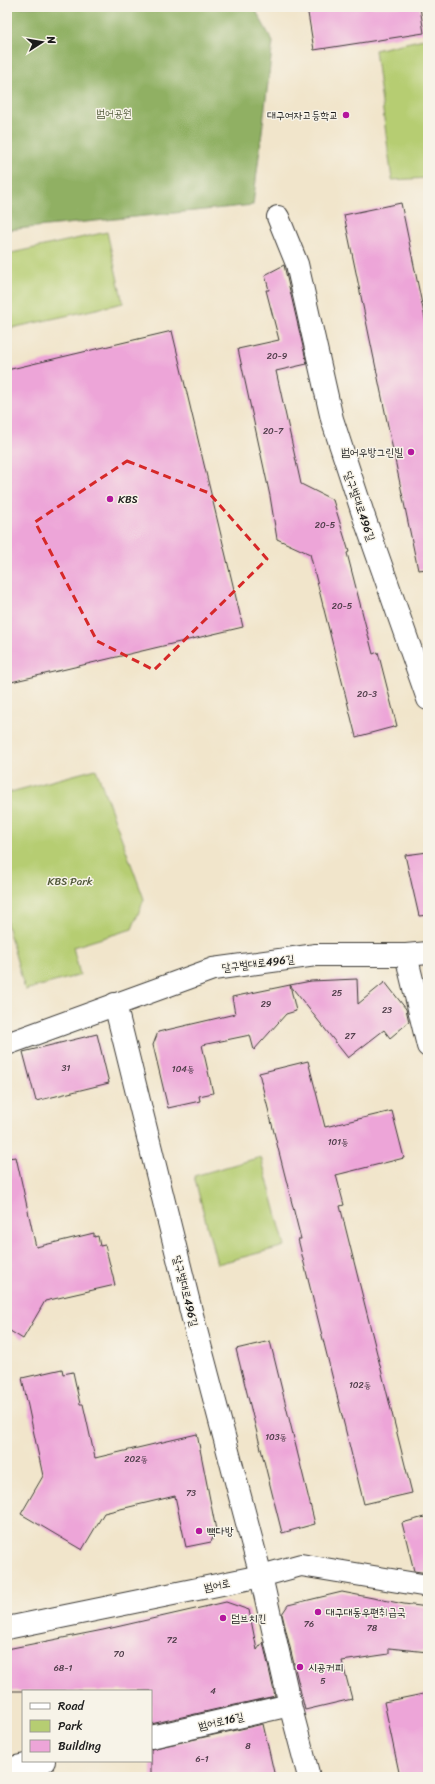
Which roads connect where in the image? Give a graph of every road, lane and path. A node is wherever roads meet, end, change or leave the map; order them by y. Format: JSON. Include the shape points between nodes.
{"nodes":[{"id":1,"x":278,"y":217,"type":"dead end"},
{"id":2,"x":428,"y":699,"type":"edge"},
{"id":3,"x":428,"y":953,"type":"edge"},
{"id":4,"x":406,"y":955,"type":"junction"},
{"id":5,"x":115,"y":1004,"type":"junction"},
{"id":6,"x":7,"y":1044,"type":"edge"},
{"id":7,"x":428,"y":1046,"type":"edge"},
{"id":8,"x":261,"y":1576,"type":"junction"},
{"id":9,"x":428,"y":1586,"type":"edge"},
{"id":10,"x":7,"y":1628,"type":"edge"},
{"id":11,"x":290,"y":1705,"type":"junction"},
{"id":12,"x":152,"y":1737,"type":"edge"},
{"id":13,"x":39,"y":1762,"type":"edge"},
{"id":14,"x":7,"y":1769,"type":"edge"},
{"id":15,"x":309,"y":1777,"type":"edge"}],
"edges":[{"from":1,"to":2,"type":"street","name":"달구벌대로496길","via":[[297,264],[332,419]]},
{"from":3,"to":4,"type":"street","name":"달구벌대로496길"},
{"from":4,"to":5,"type":"street","name":"달구벌대로496길","via":[[316,955],[213,969]]},
{"from":4,"to":7,"type":"street"},
{"from":5,"to":6,"type":"street","name":"달구벌대로496길"},
{"from":5,"to":8,"type":"street","name":"달구벌대로496길","via":[[192,1315]]},
{"from":8,"to":9,"type":"street","name":"범어로","via":[[301,1565]]},
{"from":8,"to":10,"type":"street","name":"범어로"},
{"from":8,"to":11,"type":"street"},
{"from":11,"to":12,"type":"street","name":"범어로16길"},
{"from":11,"to":15,"type":"street"},
{"from":13,"to":14,"type":"street"}]}
